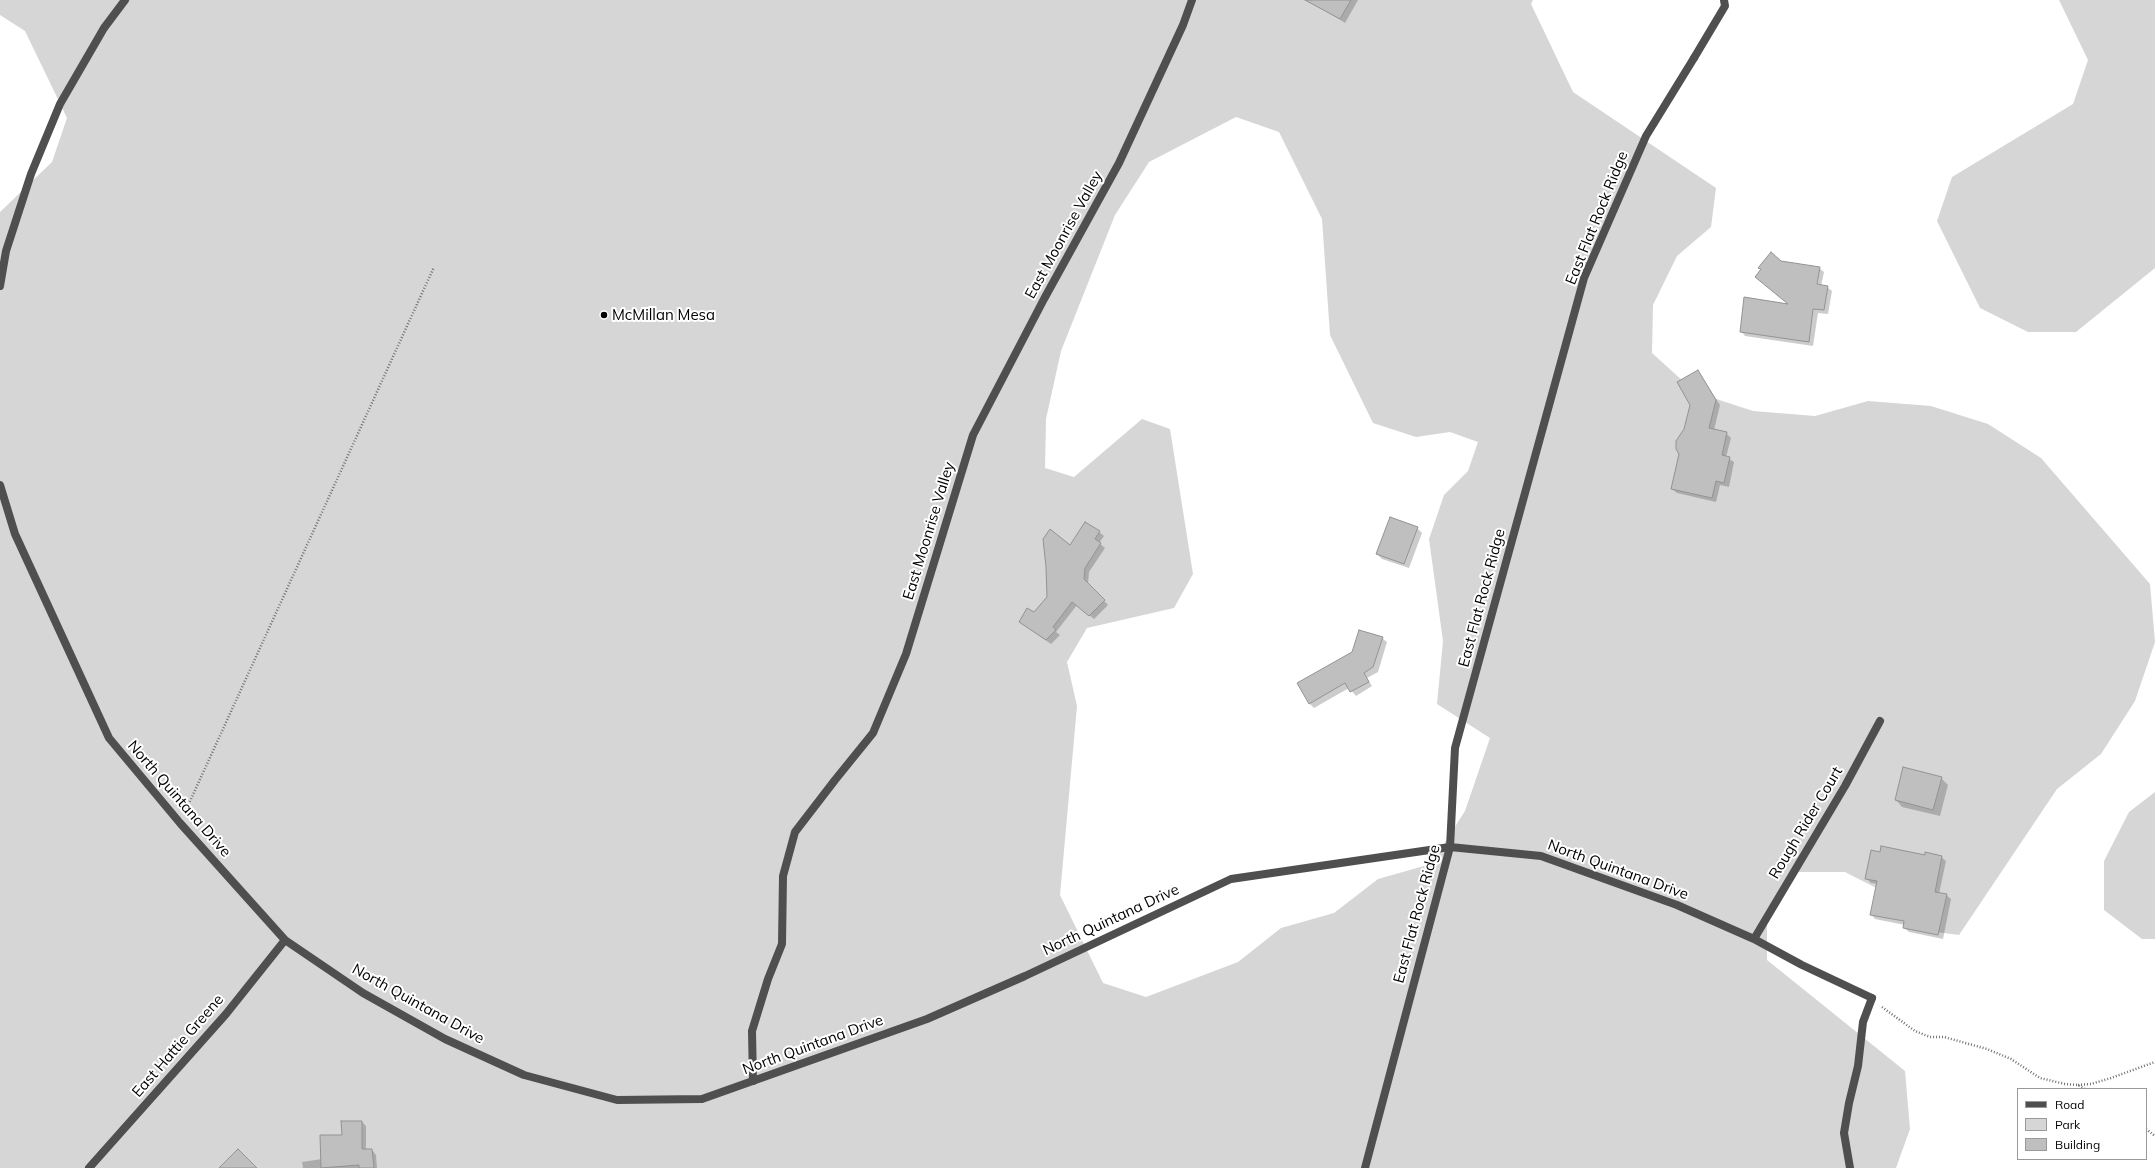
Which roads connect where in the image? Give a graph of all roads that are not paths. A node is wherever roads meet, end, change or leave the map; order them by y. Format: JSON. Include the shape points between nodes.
{"nodes":[{"id":1,"x":125,"y":0,"type":"edge"},
{"id":2,"x":1192,"y":0,"type":"edge"},
{"id":3,"x":1724,"y":0,"type":"edge"},
{"id":4,"x":3,"y":250,"type":"edge"},
{"id":5,"x":0,"y":286,"type":"edge"},
{"id":6,"x":0,"y":485,"type":"edge"},
{"id":7,"x":1880,"y":722,"type":"dead end"},
{"id":8,"x":1450,"y":847,"type":"junction"},
{"id":9,"x":1754,"y":939,"type":"junction"},
{"id":10,"x":285,"y":940,"type":"junction"},
{"id":11,"x":753,"y":1081,"type":"junction"},
{"id":12,"x":89,"y":1168,"type":"edge"},
{"id":13,"x":1365,"y":1168,"type":"edge"},
{"id":14,"x":1850,"y":1168,"type":"edge"}],
"edges":[{"from":1,"to":4,"type":"street","via":[[104,28],[60,104],[30,174]]},
{"from":2,"to":11,"type":"street","name":"East Moonrise Valley","via":[[1183,25],[1119,163],[973,434],[906,654],[873,734],[795,832],[783,876],[782,944],[752,1031]]},
{"from":3,"to":8,"type":"street","name":"East Flat Rock Ridge","via":[[1725,6],[1646,136],[1584,278],[1455,748]]},
{"from":4,"to":5,"type":"street"},
{"from":6,"to":10,"type":"street","name":"North Quintana Drive","via":[[15,534],[109,738],[180,823]]},
{"from":7,"to":9,"type":"street","name":"Rough Rider Court"},
{"from":8,"to":9,"type":"street","name":"North Quintana Drive","via":[[1541,856],[1677,905]]},
{"from":8,"to":11,"type":"street","name":"North Quintana Drive","via":[[1231,879],[927,1019]]},
{"from":8,"to":13,"type":"street","name":"East Flat Rock Ridge"},
{"from":9,"to":14,"type":"street","name":"North Quintana Drive","via":[[1872,998],[1863,1022],[1858,1066],[1844,1133]]},
{"from":10,"to":11,"type":"street","name":"North Quintana Drive","via":[[363,993],[438,1035],[524,1075],[617,1100],[702,1099]]},
{"from":10,"to":12,"type":"street","name":"East Hattie Greene","via":[[226,1014]]}]}
